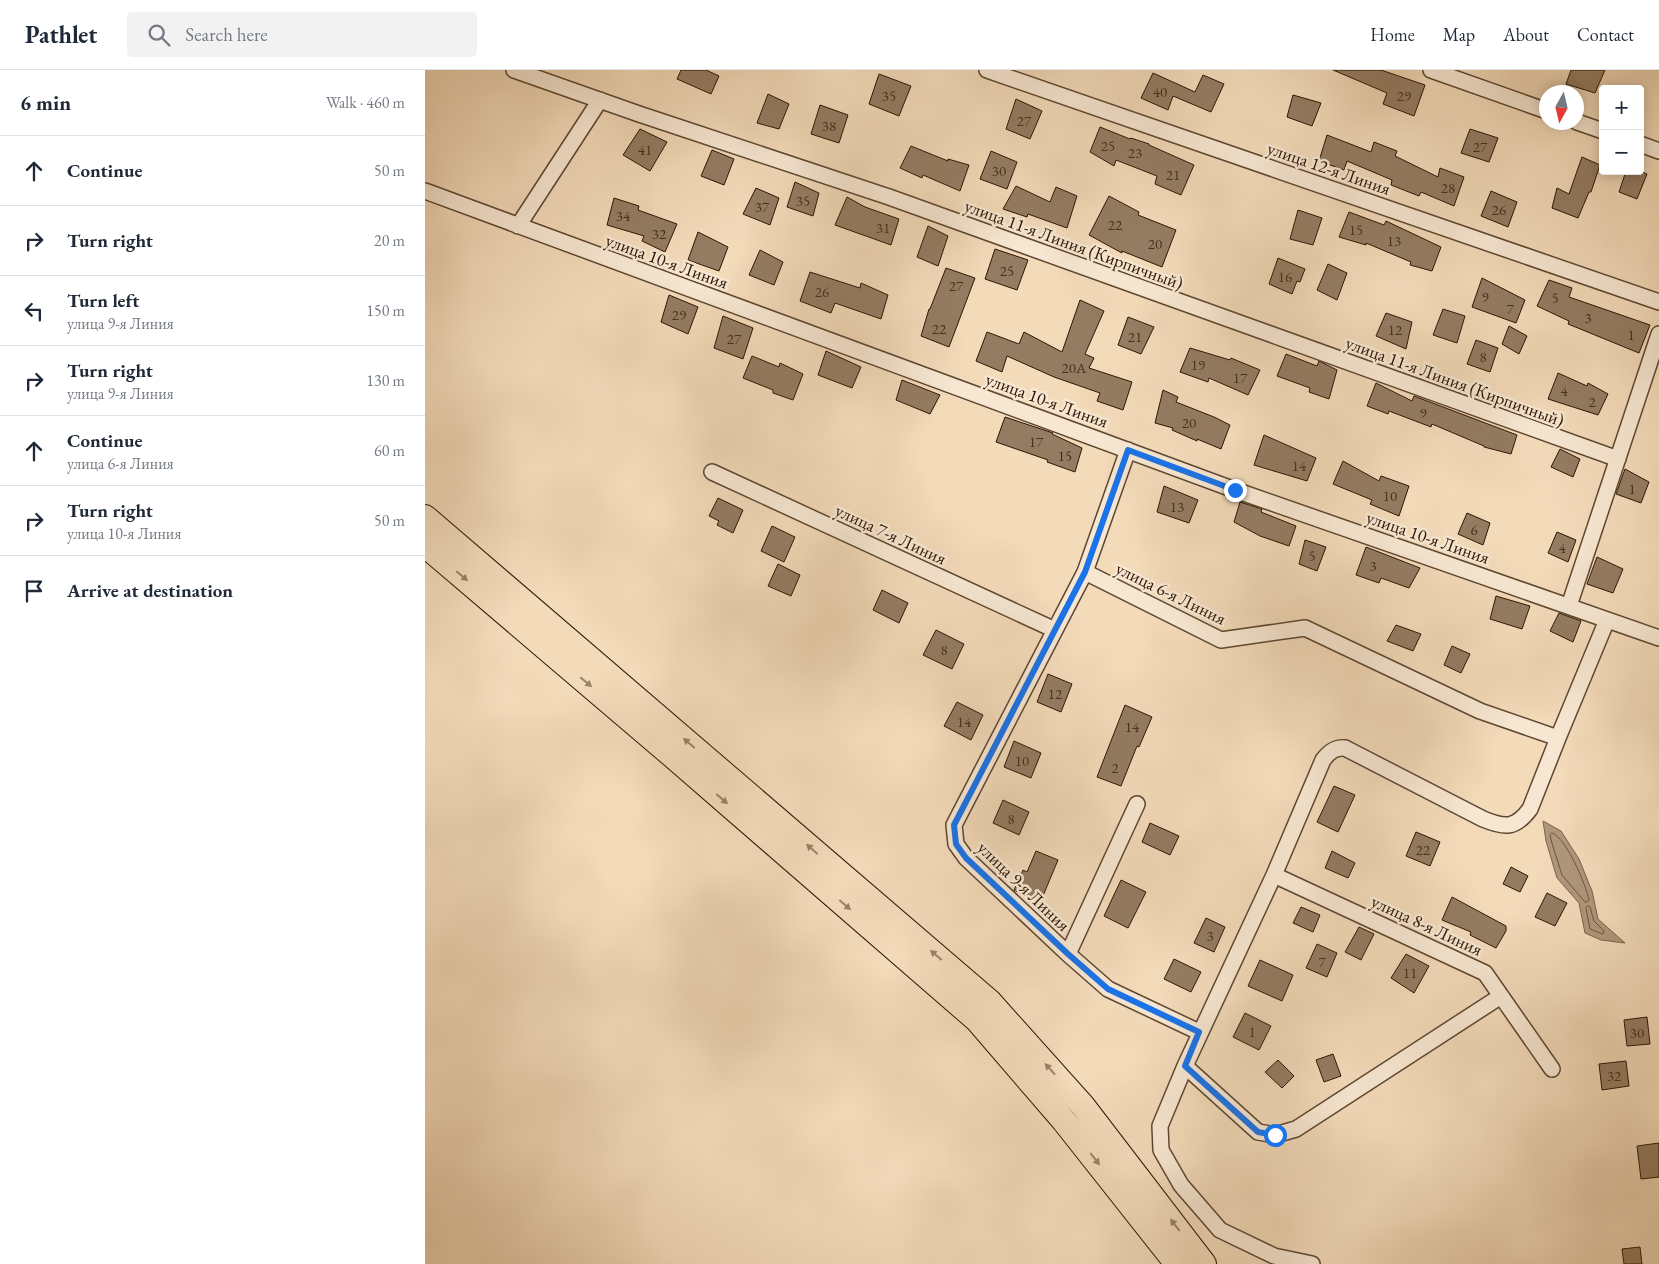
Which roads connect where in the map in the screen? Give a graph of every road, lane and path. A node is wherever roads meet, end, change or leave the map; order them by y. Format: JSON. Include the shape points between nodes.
{"nodes":[{"id":1,"x":514,"y":70,"type":"edge"},
{"id":2,"x":987,"y":70,"type":"edge"},
{"id":3,"x":1431,"y":70,"type":"edge"},
{"id":4,"x":599,"y":100,"type":"junction"},
{"id":5,"x":1539,"y":108,"type":"edge"},
{"id":6,"x":1584,"y":124,"type":"edge"},
{"id":7,"x":1600,"y":130,"type":"edge"},
{"id":8,"x":1644,"y":145,"type":"edge"},
{"id":9,"x":1659,"y":151,"type":"edge"},
{"id":10,"x":425,"y":191,"type":"edge"},
{"id":11,"x":518,"y":226,"type":"junction"},
{"id":12,"x":1659,"y":302,"type":"edge"},
{"id":13,"x":1659,"y":334,"type":"edge"},
{"id":14,"x":1128,"y":450,"type":"junction"},
{"id":15,"x":1618,"y":459,"type":"junction"},
{"id":16,"x":712,"y":472,"type":"dead end"},
{"id":17,"x":425,"y":517,"type":"edge"},
{"id":18,"x":425,"y":544,"type":"edge"},
{"id":19,"x":1085,"y":572,"type":"junction"},
{"id":20,"x":1569,"y":606,"type":"junction"},
{"id":21,"x":1607,"y":620,"type":"junction"},
{"id":22,"x":1055,"y":630,"type":"junction"},
{"id":23,"x":1659,"y":638,"type":"edge"},
{"id":24,"x":1557,"y":738,"type":"junction"},
{"id":25,"x":1137,"y":804,"type":"dead end"},
{"id":26,"x":1274,"y":875,"type":"junction"},
{"id":27,"x":1068,"y":954,"type":"junction"},
{"id":28,"x":1501,"y":996,"type":"junction"},
{"id":29,"x":1199,"y":1032,"type":"junction"},
{"id":30,"x":1185,"y":1066,"type":"junction"},
{"id":31,"x":1552,"y":1068,"type":"dead end"},
{"id":32,"x":1177,"y":1264,"type":"edge"},
{"id":33,"x":1204,"y":1264,"type":"edge"},
{"id":34,"x":1312,"y":1264,"type":"edge"}],
"edges":[{"from":1,"to":4,"type":"street","name":"улица 11-я Линия (Кирпичный)"},
{"from":2,"to":12,"type":"street","name":"улица 12-я Линия"},
{"from":3,"to":5,"type":"street"},
{"from":4,"to":11,"type":"street"},
{"from":4,"to":15,"type":"street","name":"улица 11-я Линия (Кирпичный)","via":[[889,197]]},
{"from":6,"to":7,"type":"street"},
{"from":8,"to":9,"type":"street"},
{"from":10,"to":11,"type":"street","name":"улица 10-я Линия"},
{"from":11,"to":14,"type":"street","name":"улица 10-я Линия"},
{"from":13,"to":15,"type":"street"},
{"from":14,"to":19,"type":"street"},
{"from":14,"to":20,"type":"street","name":"улица 10-я Линия"},
{"from":15,"to":20,"type":"street"},
{"from":16,"to":22,"type":"street","name":"улица 7-я Линия"},
{"from":33,"to":17,"type":"main road","one_way":true,"via":[[1083,1106],[989,1000]]},
{"from":18,"to":32,"type":"main road","one_way":true,"via":[[977,1020],[1064,1121]]},
{"from":19,"to":22,"type":"street","name":"улица 9-я Линия"},
{"from":19,"to":24,"type":"street","name":"улица 6-я Линия","via":[[1221,640],[1305,628],[1480,711]]},
{"from":20,"to":21,"type":"street","name":"улица 10-я Линия"},
{"from":21,"to":23,"type":"street","name":"улица 10-я Линия"},
{"from":21,"to":24,"type":"street"},
{"from":22,"to":27,"type":"street","name":"улица 9-я Линия","via":[[954,825],[956,844],[966,858]]},
{"from":24,"to":26,"type":"street","via":[[1530,809],[1510,826],[1483,819],[1345,748],[1332,750],[1323,760]]},
{"from":25,"to":27,"type":"street"},
{"from":26,"to":28,"type":"street","name":"улица 8-я Линия","via":[[1485,973]]},
{"from":26,"to":29,"type":"street"},
{"from":27,"to":29,"type":"street","name":"улица 9-я Линия","via":[[1108,989]]},
{"from":28,"to":30,"type":"street","via":[[1296,1129],[1275,1135],[1258,1132]]},
{"from":28,"to":31,"type":"street","name":"улица 8-я Линия"},
{"from":29,"to":30,"type":"street"},
{"from":30,"to":34,"type":"street","via":[[1160,1126],[1161,1150],[1181,1185],[1220,1230],[1274,1256]]}]}
